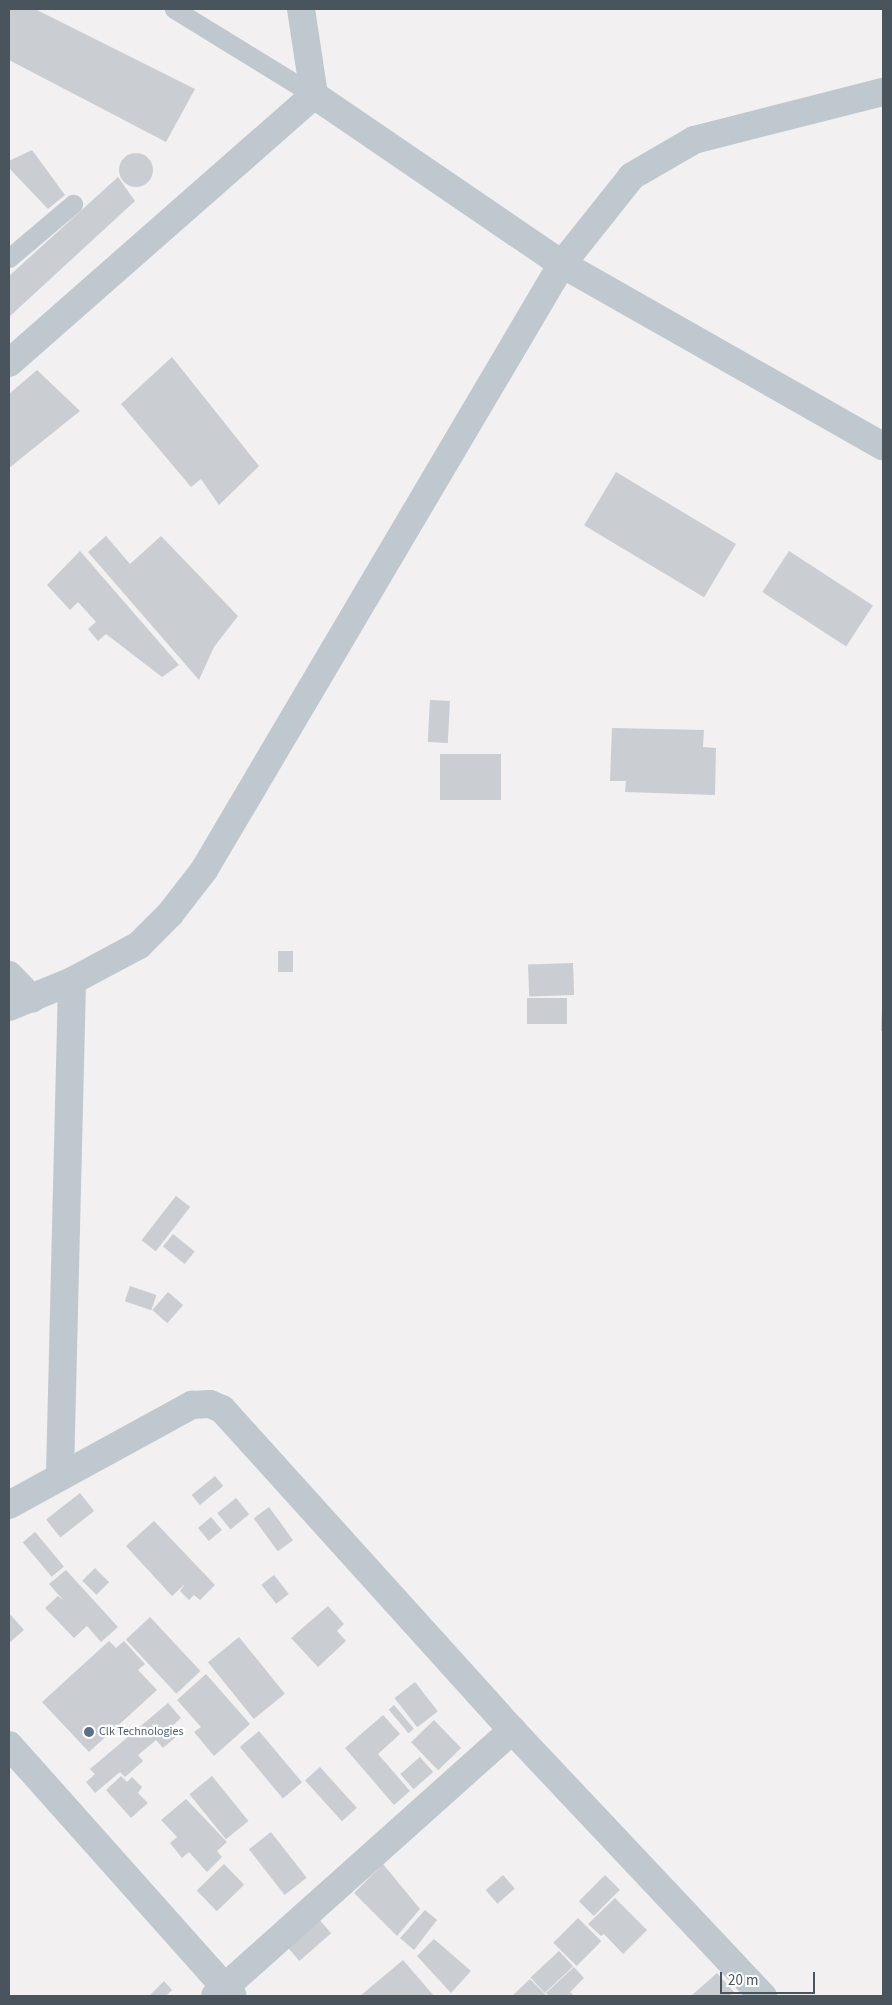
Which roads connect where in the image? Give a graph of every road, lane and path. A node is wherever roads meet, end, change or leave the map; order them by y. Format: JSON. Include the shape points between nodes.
{"nodes":[{"id":1,"x":174,"y":9,"type":"edge"},
{"id":2,"x":301,"y":9,"type":"edge"},
{"id":3,"x":883,"y":92,"type":"edge"},
{"id":4,"x":314,"y":95,"type":"junction"},
{"id":5,"x":73,"y":204,"type":"dead end"},
{"id":6,"x":9,"y":258,"type":"edge"},
{"id":7,"x":562,"y":264,"type":"junction"},
{"id":8,"x":9,"y":363,"type":"edge"},
{"id":9,"x":883,"y":446,"type":"edge"},
{"id":10,"x":9,"y":975,"type":"edge"},
{"id":11,"x":72,"y":981,"type":"junction"},
{"id":12,"x":20,"y":1003,"type":"edge"},
{"id":13,"x":60,"y":1474,"type":"junction"},
{"id":14,"x":9,"y":1504,"type":"edge"},
{"id":15,"x":512,"y":1730,"type":"junction"},
{"id":16,"x":9,"y":1745,"type":"edge"},
{"id":17,"x":224,"y":1993,"type":"edge"},
{"id":18,"x":763,"y":1996,"type":"edge"}],
"edges":[{"from":1,"to":4,"type":"lane"},
{"from":2,"to":4,"type":"street"},
{"from":3,"to":7,"type":"street","via":[[694,140],[632,176]]},
{"from":4,"to":7,"type":"street"},
{"from":4,"to":8,"type":"street"},
{"from":5,"to":6,"type":"lane"},
{"from":7,"to":9,"type":"street"},
{"from":7,"to":11,"type":"street","via":[[204,870],[170,914],[139,945]]},
{"from":10,"to":12,"type":"street"},
{"from":11,"to":12,"type":"street"},
{"from":11,"to":13,"type":"street"},
{"from":13,"to":14,"type":"street"},
{"from":13,"to":15,"type":"street","via":[[192,1405],[210,1404],[222,1409]]},
{"from":15,"to":17,"type":"street"},
{"from":15,"to":18,"type":"street"},
{"from":16,"to":17,"type":"street"}]}
